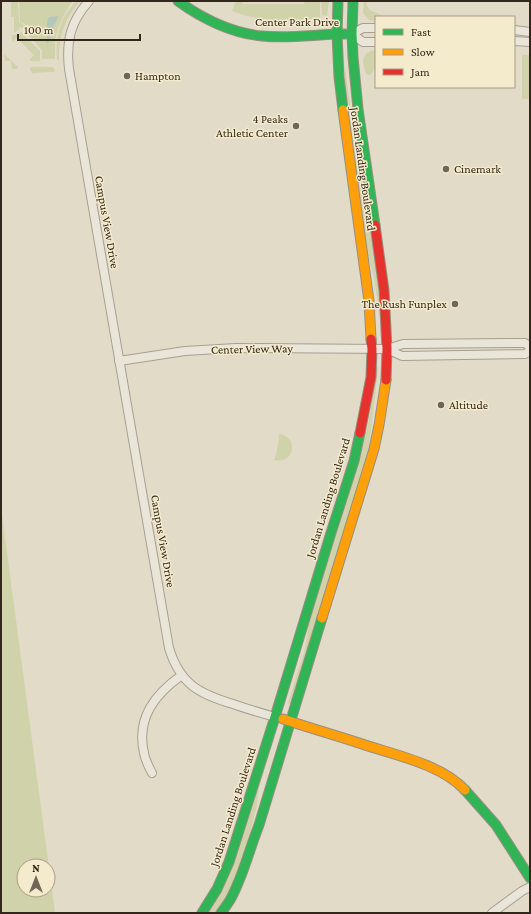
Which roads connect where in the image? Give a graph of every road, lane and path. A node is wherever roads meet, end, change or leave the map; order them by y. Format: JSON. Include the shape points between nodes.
{"nodes":[{"id":1,"x":89,"y":1,"type":"edge"},
{"id":2,"x":178,"y":1,"type":"edge"},
{"id":3,"x":338,"y":1,"type":"edge"},
{"id":4,"x":353,"y":1,"type":"edge"},
{"id":5,"x":375,"y":28,"type":"edge"},
{"id":6,"x":515,"y":30,"type":"edge"},
{"id":7,"x":530,"y":32,"type":"edge"},
{"id":8,"x":337,"y":34,"type":"junction"},
{"id":9,"x":352,"y":34,"type":"junction"},
{"id":10,"x":515,"y":41,"type":"edge"},
{"id":11,"x":375,"y":42,"type":"edge"},
{"id":12,"x":530,"y":42,"type":"edge"},
{"id":13,"x":530,"y":347,"type":"edge"},
{"id":14,"x":372,"y":349,"type":"junction"},
{"id":15,"x":387,"y":349,"type":"junction"},
{"id":16,"x":530,"y":351,"type":"edge"},
{"id":17,"x":119,"y":361,"type":"junction"},
{"id":18,"x":182,"y":675,"type":"junction"},
{"id":19,"x":275,"y":717,"type":"junction"},
{"id":20,"x":290,"y":722,"type":"junction"},
{"id":21,"x":152,"y":773,"type":"dead end"},
{"id":22,"x":530,"y":878,"type":"edge"},
{"id":23,"x":530,"y":887,"type":"edge"},
{"id":24,"x":202,"y":913,"type":"edge"},
{"id":25,"x":221,"y":913,"type":"edge"},
{"id":26,"x":492,"y":913,"type":"edge"}],
"edges":[{"from":1,"to":17,"type":"street","name":"Campus View Drive","via":[[72,29],[68,60]]},
{"from":2,"to":8,"type":"main road","name":"Center Park Drive","via":[[208,19],[251,34]]},
{"from":3,"to":8,"type":"main road","name":"Jordan Landing Boulevard"},
{"from":4,"to":9,"type":"main road","name":"Jordan Landing Boulevard"},
{"from":5,"to":9,"type":"street","name":"Center Park Drive","via":[[363,28]]},
{"from":6,"to":7,"type":"street"},
{"from":8,"to":9,"type":"main road","name":"Center Park Drive"},
{"from":8,"to":14,"type":"main road","name":"Jordan Landing Boulevard","via":[[339,77],[369,301]]},
{"from":9,"to":11,"type":"street","name":"Center Park Drive","via":[[363,42]]},
{"from":9,"to":15,"type":"main road","name":"Jordan Landing Boulevard","via":[[358,109],[384,290]]},
{"from":10,"to":12,"type":"street"},
{"from":13,"to":15,"type":"street","name":"Center View Way","via":[[525,343],[403,344]]},
{"from":14,"to":15,"type":"street","name":"Center View Way"},
{"from":14,"to":17,"type":"street","name":"Center View Way","via":[[243,348],[185,351]]},
{"from":14,"to":19,"type":"main road","name":"Jordan Landing Boulevard","via":[[371,377],[354,460]]},
{"from":15,"to":16,"type":"street","name":"Center View Way","via":[[402,356],[525,354]]},
{"from":15,"to":20,"type":"main road","name":"Jordan Landing Boulevard","via":[[386,381],[374,449]]},
{"from":17,"to":18,"type":"street","name":"Campus View Drive","via":[[169,648]]},
{"from":18,"to":19,"type":"street","name":"Campus View Drive","via":[[194,687],[219,700]]},
{"from":18,"to":21,"type":"street","via":[[158,695],[145,720],[142,745]]},
{"from":19,"to":20,"type":"main road","name":"Campus View Drive"},
{"from":19,"to":24,"type":"main road","name":"Jordan Landing Boulevard","via":[[229,862],[217,889]]},
{"from":20,"to":22,"type":"main road","name":"Campus View Drive","via":[[410,759],[439,771],[460,785],[496,825]]},
{"from":20,"to":25,"type":"main road","name":"Jordan Landing Boulevard","via":[[240,879]]},
{"from":23,"to":26,"type":"street"}]}
